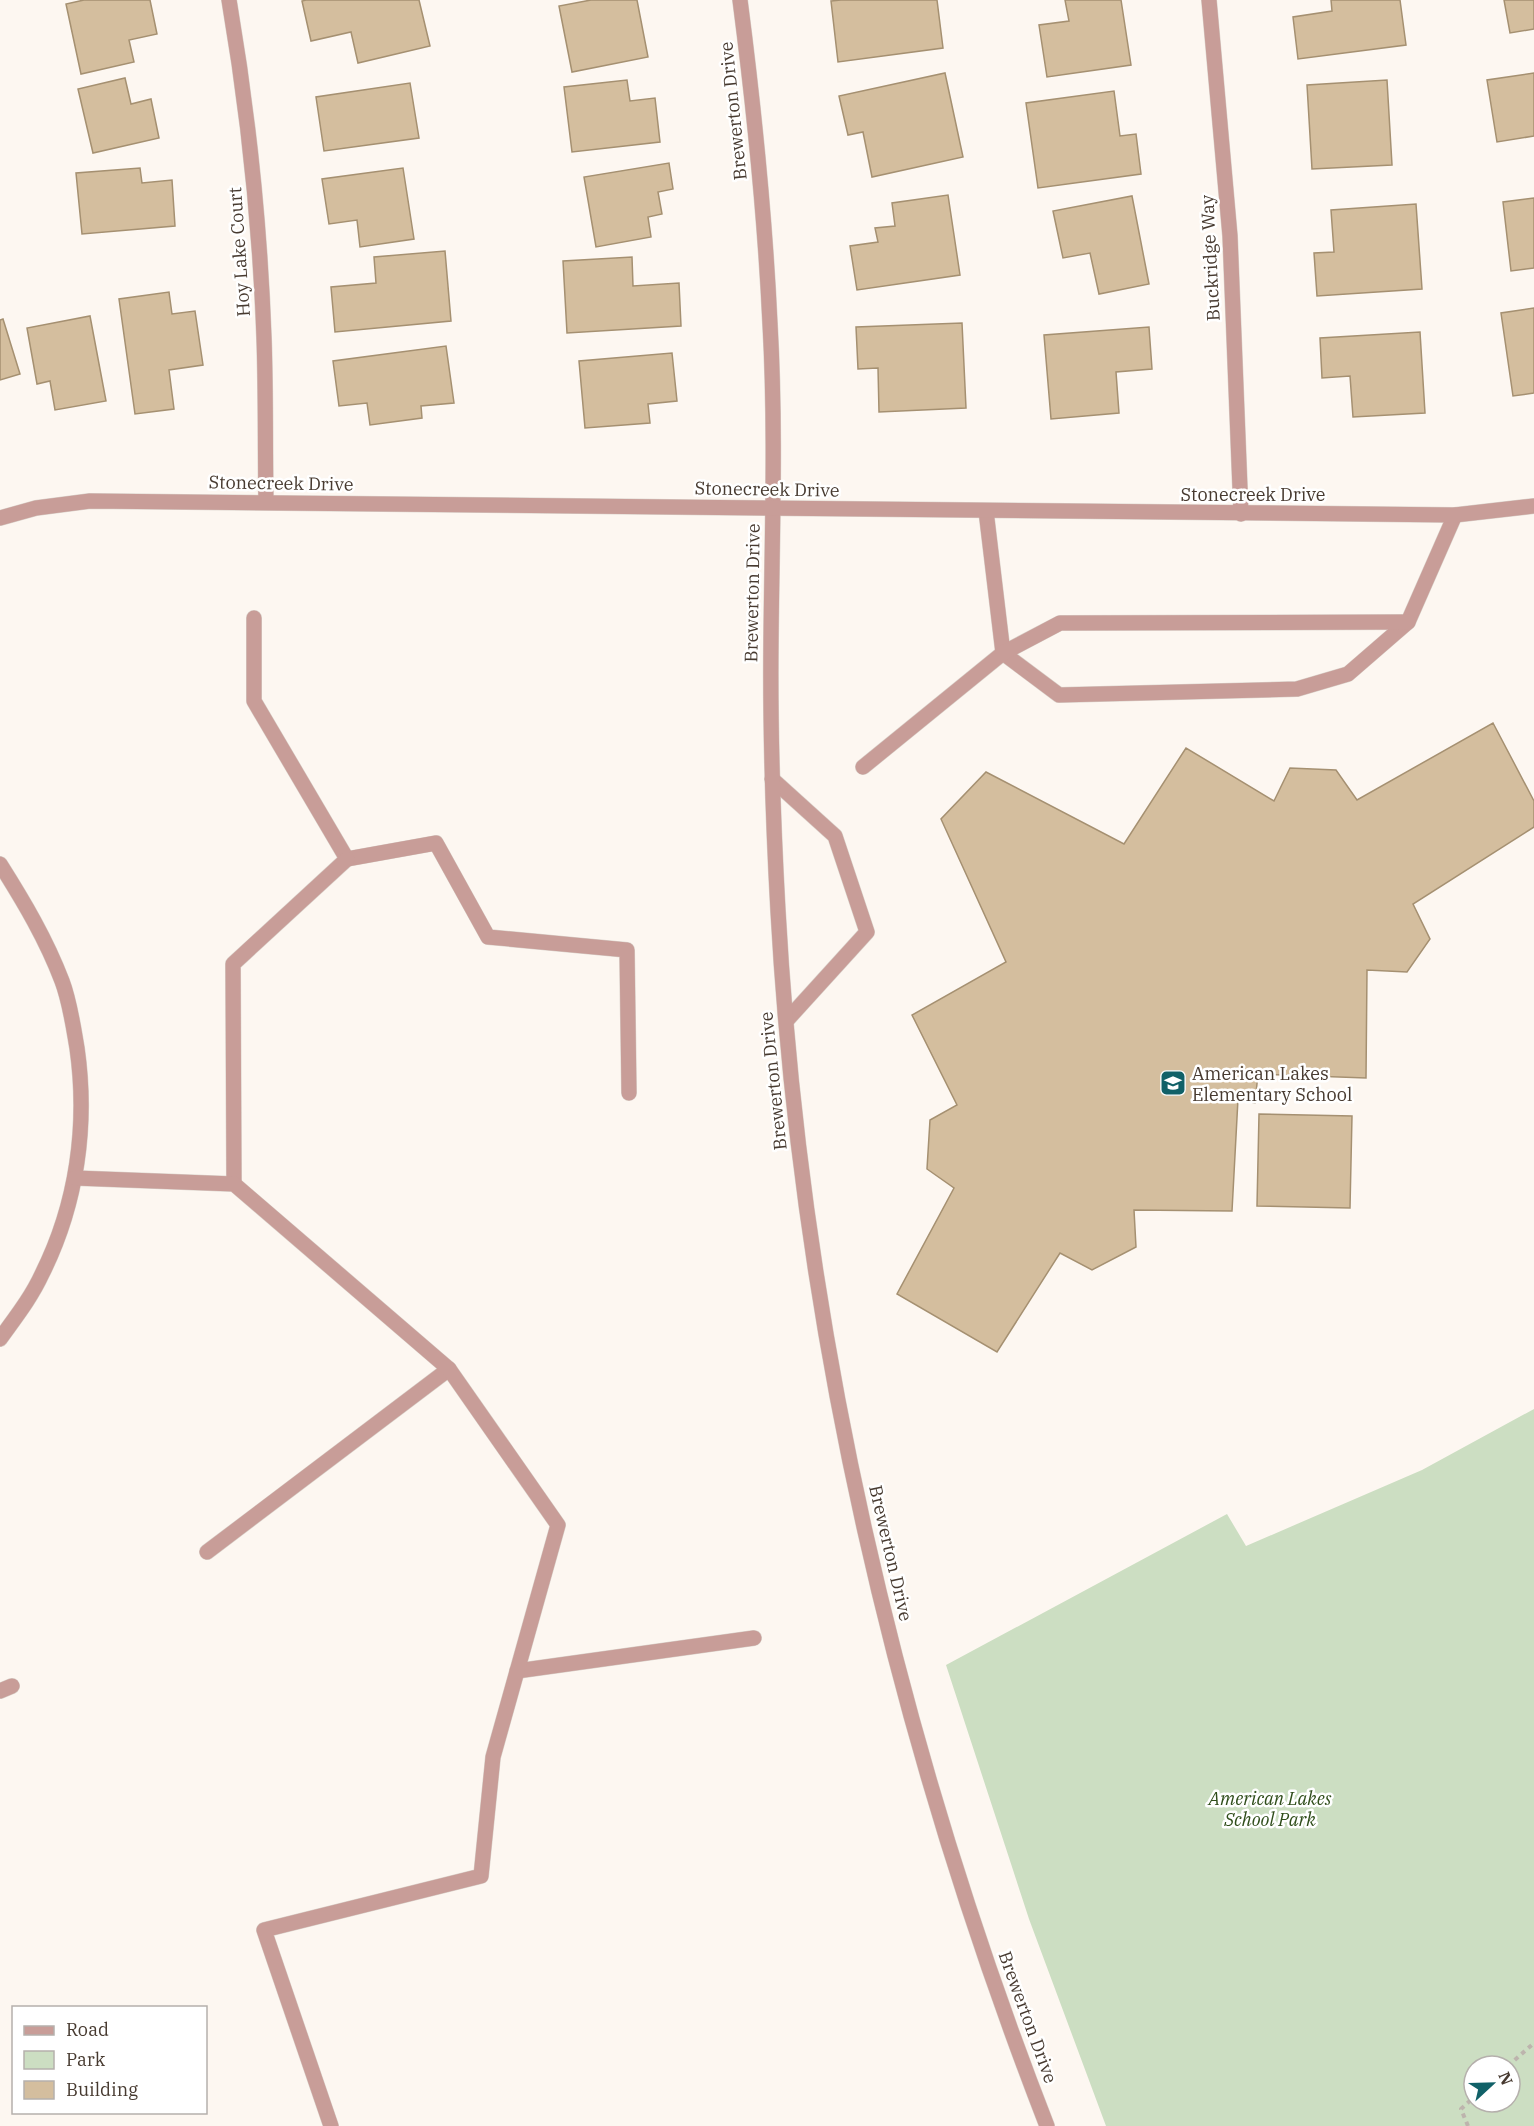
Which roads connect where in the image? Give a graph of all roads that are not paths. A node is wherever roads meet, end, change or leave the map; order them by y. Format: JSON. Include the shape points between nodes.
{"nodes":[{"id":1,"x":229,"y":0,"type":"edge"},
{"id":2,"x":740,"y":0,"type":"edge"},
{"id":3,"x":1209,"y":0,"type":"edge"},
{"id":4,"x":266,"y":502,"type":"junction"},
{"id":5,"x":1534,"y":506,"type":"edge"},
{"id":6,"x":773,"y":508,"type":"junction"},
{"id":7,"x":986,"y":511,"type":"junction"},
{"id":8,"x":1241,"y":514,"type":"junction"},
{"id":9,"x":1455,"y":515,"type":"junction"},
{"id":10,"x":0,"y":518,"type":"edge"},
{"id":11,"x":254,"y":618,"type":"dead end"},
{"id":12,"x":1408,"y":622,"type":"junction"},
{"id":13,"x":1003,"y":653,"type":"junction"},
{"id":14,"x":863,"y":767,"type":"dead end"},
{"id":15,"x":772,"y":779,"type":"junction"},
{"id":16,"x":347,"y":860,"type":"junction"},
{"id":17,"x":0,"y":864,"type":"edge"},
{"id":18,"x":787,"y":1020,"type":"junction"},
{"id":19,"x":629,"y":1093,"type":"dead end"},
{"id":20,"x":75,"y":1178,"type":"junction"},
{"id":21,"x":234,"y":1184,"type":"junction"},
{"id":22,"x":0,"y":1339,"type":"edge"},
{"id":23,"x":449,"y":1369,"type":"junction"},
{"id":24,"x":207,"y":1552,"type":"dead end"},
{"id":25,"x":754,"y":1638,"type":"dead end"},
{"id":26,"x":517,"y":1671,"type":"junction"},
{"id":27,"x":331,"y":2126,"type":"edge"},
{"id":28,"x":1047,"y":2126,"type":"edge"}],
"edges":[{"from":1,"to":4,"type":"street","name":"Hoy Lake Court","via":[[257,211],[264,339]]},
{"from":2,"to":6,"type":"street","name":"Brewerton Drive","via":[[758,142],[771,328]]},
{"from":3,"to":8,"type":"street","name":"Buckridge Way","via":[[1230,236]]},
{"from":4,"to":6,"type":"street","name":"Stonecreek Drive"},
{"from":4,"to":10,"type":"street","name":"Stonecreek Drive","via":[[90,501],[36,508]]},
{"from":5,"to":9,"type":"street","name":"Stonecreek Drive"},
{"from":6,"to":7,"type":"street","name":"Stonecreek Drive"},
{"from":6,"to":15,"type":"street","name":"Brewerton Drive"},
{"from":7,"to":8,"type":"street","name":"Stonecreek Drive"},
{"from":7,"to":13,"type":"street"},
{"from":8,"to":9,"type":"street","name":"Stonecreek Drive"},
{"from":9,"to":12,"type":"street"},
{"from":11,"to":16,"type":"street","via":[[254,701]]},
{"from":12,"to":13,"type":"street","via":[[1060,624]]},
{"from":12,"to":13,"type":"street","via":[[1348,674],[1296,689],[1059,695]]},
{"from":13,"to":14,"type":"street"},
{"from":15,"to":18,"type":"street","name":"Brewerton Drive"},
{"from":15,"to":18,"type":"street","via":[[835,836],[867,932]]},
{"from":16,"to":19,"type":"street","via":[[436,843],[488,937],[627,950]]},
{"from":16,"to":21,"type":"street","via":[[233,964]]},
{"from":17,"to":20,"type":"street","via":[[35,921],[72,1014],[82,1113]]},
{"from":18,"to":28,"type":"street","name":"Brewerton Drive","via":[[795,1119],[824,1321],[862,1522],[933,1792],[971,1916]]},
{"from":20,"to":21,"type":"street"},
{"from":20,"to":22,"type":"street","via":[[43,1273]]},
{"from":21,"to":23,"type":"street"},
{"from":23,"to":24,"type":"street"},
{"from":23,"to":26,"type":"street","via":[[558,1525]]},
{"from":25,"to":26,"type":"street"},
{"from":26,"to":27,"type":"street","via":[[493,1757],[481,1876],[264,1930]]}]}
